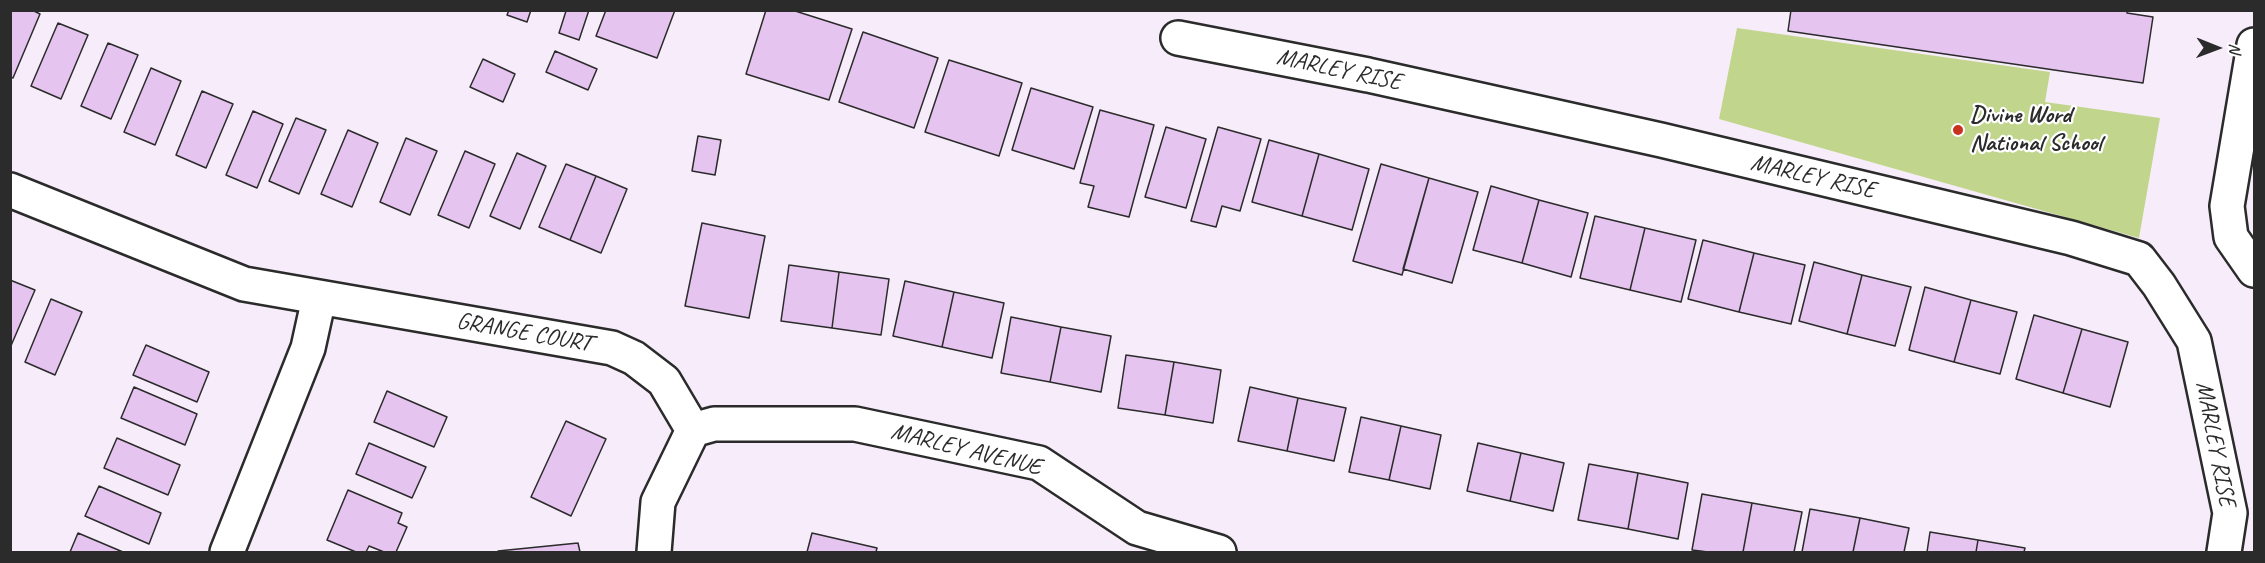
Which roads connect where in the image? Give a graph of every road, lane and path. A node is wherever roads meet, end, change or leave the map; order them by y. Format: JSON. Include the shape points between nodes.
{"nodes":[{"id":1,"x":1178,"y":38,"type":"dead end"},
{"id":2,"x":2254,"y":45,"type":"edge"},
{"id":3,"x":10,"y":190,"type":"edge"},
{"id":4,"x":2254,"y":270,"type":"edge"},
{"id":5,"x":319,"y":298,"type":"junction"},
{"id":6,"x":693,"y":430,"type":"junction"},
{"id":7,"x":1136,"y":540,"type":"edge"},
{"id":8,"x":227,"y":552,"type":"edge"},
{"id":9,"x":654,"y":552,"type":"edge"},
{"id":10,"x":1219,"y":552,"type":"edge"},
{"id":11,"x":2224,"y":552,"type":"edge"}],
"edges":[{"from":1,"to":11,"type":"street","name":"MARLEY RISE","via":[[1368,75],[1661,140],[2071,238],[2139,259],[2194,341],[2230,513]]},
{"from":2,"to":4,"type":"street","via":[[2227,206],[2231,237]]},
{"from":3,"to":5,"type":"street","name":"GRANGE COURT","via":[[244,284]]},
{"from":5,"to":6,"type":"street","name":"GRANGE COURT","via":[[612,348],[634,358],[664,381]]},
{"from":5,"to":8,"type":"street","via":[[308,348]]},
{"from":6,"to":7,"type":"street","name":"MARLEY AVENUE","via":[[714,424],[855,424],[1039,462]]},
{"from":6,"to":9,"type":"street","via":[[658,502]]},
{"from":7,"to":10,"type":"street","name":"MARLEY AVENUE"}]}
